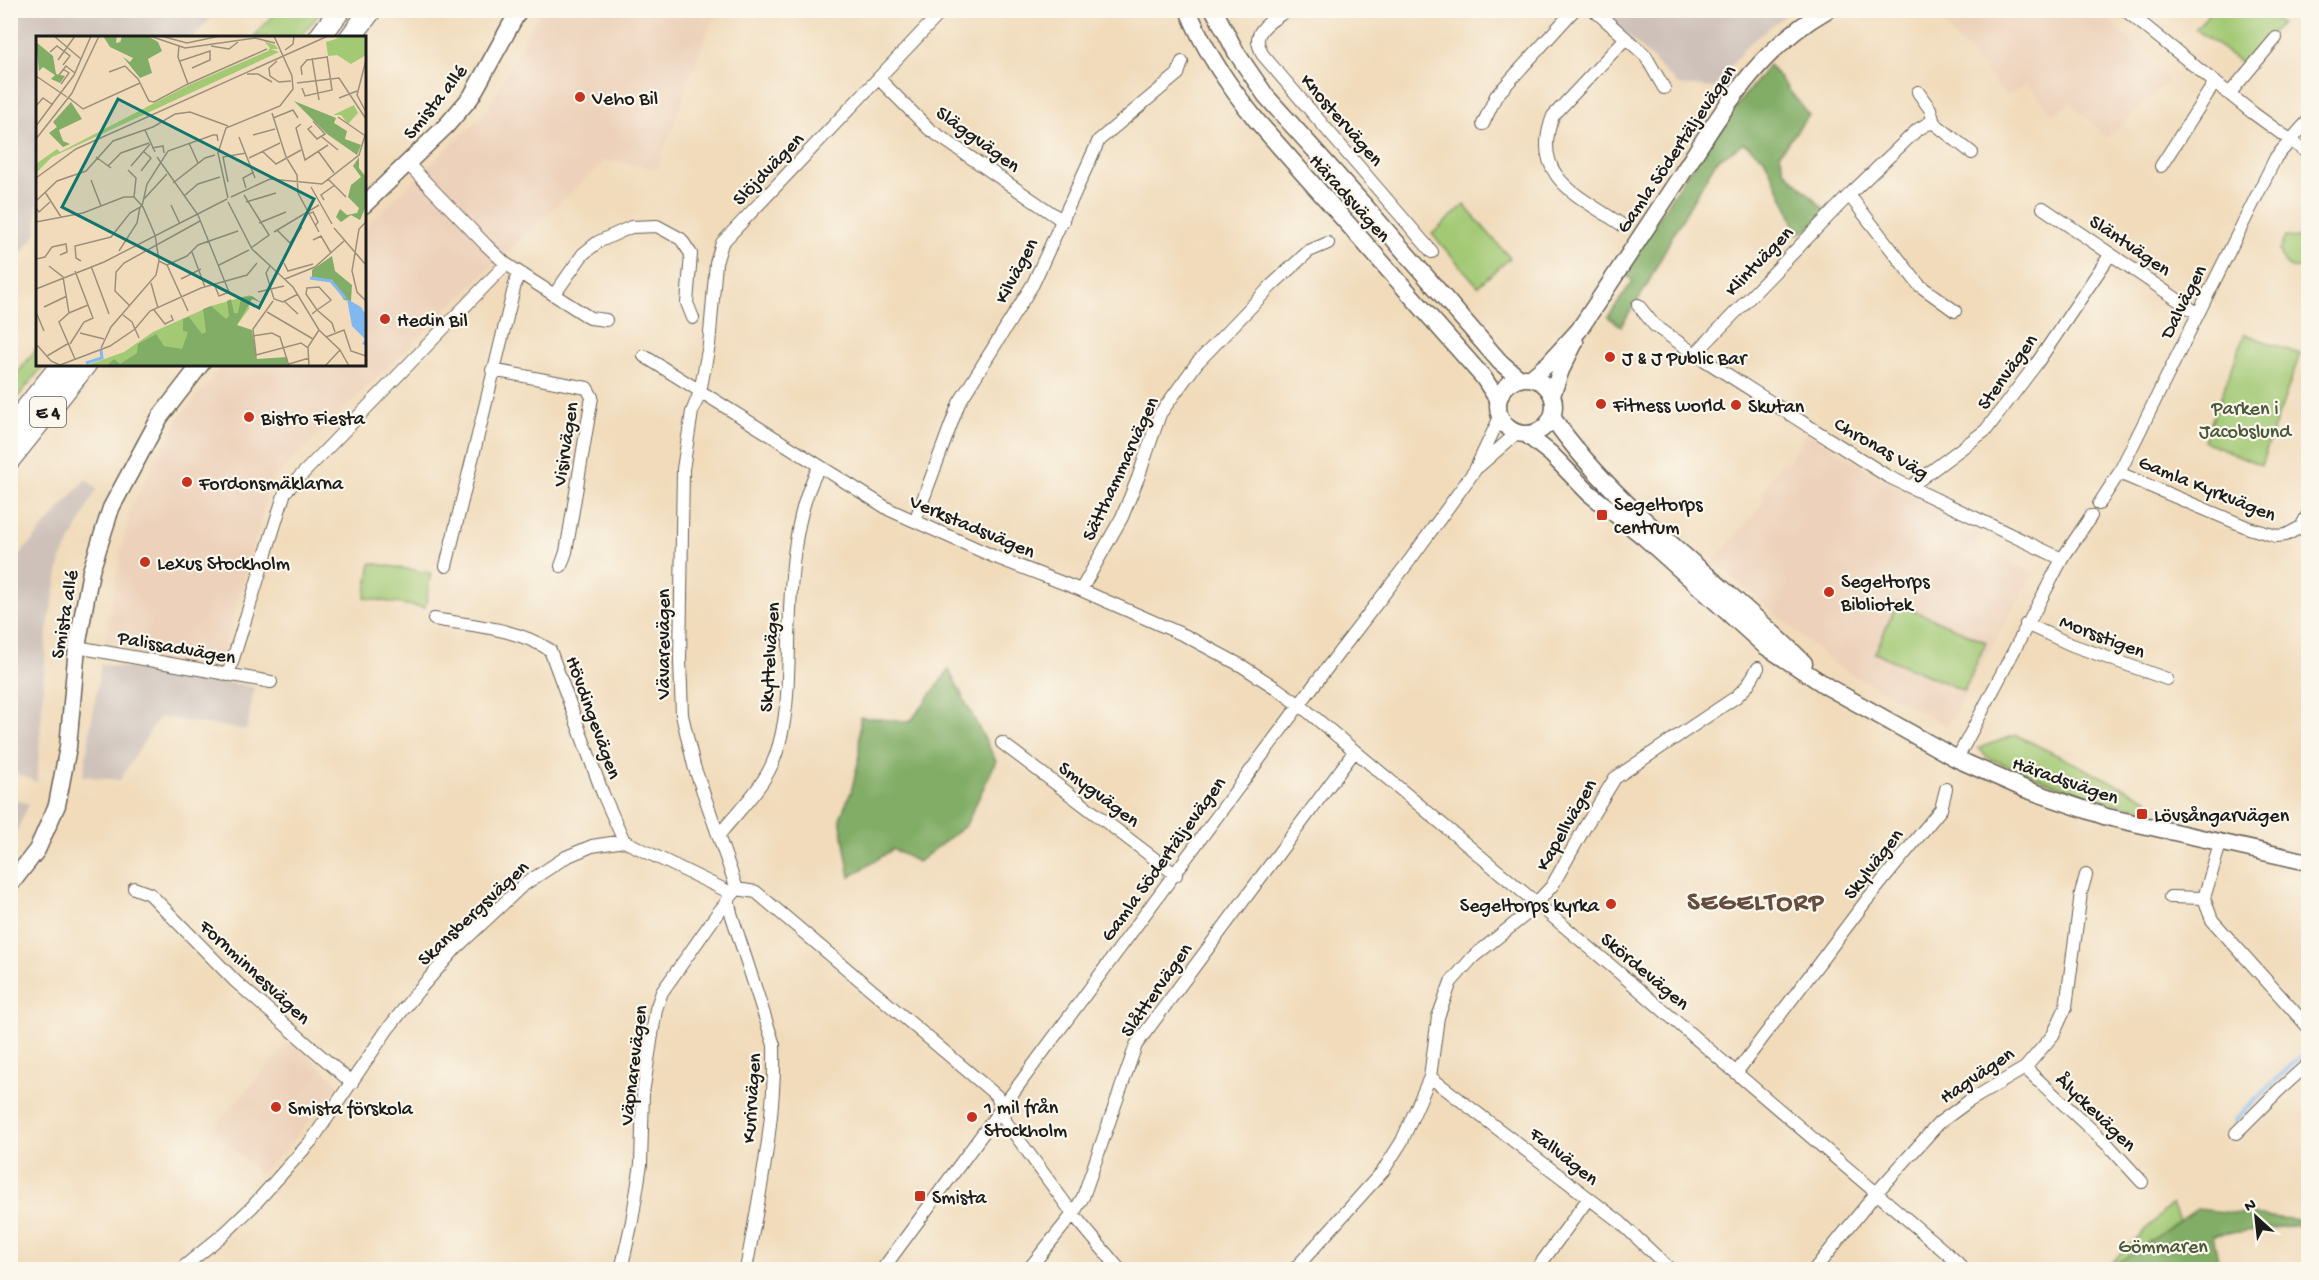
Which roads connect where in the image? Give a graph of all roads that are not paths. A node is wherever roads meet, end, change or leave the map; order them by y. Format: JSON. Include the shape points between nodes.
{"nodes":[{"id":1,"x":340,"y":10,"type":"edge"},
{"id":2,"x":371,"y":10,"type":"edge"},
{"id":3,"x":519,"y":10,"type":"edge"},
{"id":4,"x":943,"y":10,"type":"edge"},
{"id":5,"x":1188,"y":10,"type":"edge"},
{"id":6,"x":1215,"y":10,"type":"edge"},
{"id":7,"x":1287,"y":10,"type":"edge"},
{"id":8,"x":1574,"y":10,"type":"edge"},
{"id":9,"x":1594,"y":10,"type":"edge"},
{"id":10,"x":1827,"y":10,"type":"edge"},
{"id":11,"x":2126,"y":10,"type":"edge"},
{"id":12,"x":320,"y":36,"type":"edge"},
{"id":13,"x":352,"y":36,"type":"edge"},
{"id":14,"x":2276,"y":38,"type":"dead end"},
{"id":15,"x":1625,"y":39,"type":"junction"},
{"id":16,"x":1182,"y":62,"type":"dead end"},
{"id":17,"x":879,"y":79,"type":"junction"},
{"id":18,"x":2216,"y":82,"type":"junction"},
{"id":19,"x":1664,"y":88,"type":"dead end"},
{"id":20,"x":1918,"y":92,"type":"dead end"},
{"id":21,"x":2230,"y":93,"type":"junction"},
{"id":22,"x":2308,"y":121,"type":"edge"},
{"id":23,"x":1934,"y":123,"type":"junction"},
{"id":24,"x":1484,"y":124,"type":"dead end"},
{"id":25,"x":2290,"y":141,"type":"junction"},
{"id":26,"x":1972,"y":153,"type":"dead end"},
{"id":27,"x":2308,"y":153,"type":"edge"},
{"id":28,"x":408,"y":164,"type":"junction"},
{"id":29,"x":2160,"y":166,"type":"dead end"},
{"id":30,"x":1849,"y":195,"type":"junction"},
{"id":31,"x":366,"y":203,"type":"edge"},
{"id":32,"x":2043,"y":208,"type":"dead end"},
{"id":33,"x":1062,"y":221,"type":"junction"},
{"id":34,"x":1622,"y":225,"type":"dead end"},
{"id":35,"x":1328,"y":243,"type":"dead end"},
{"id":36,"x":1432,"y":252,"type":"dead end"},
{"id":37,"x":2110,"y":255,"type":"junction"},
{"id":38,"x":506,"y":264,"type":"junction"},
{"id":39,"x":518,"y":272,"type":"junction"},
{"id":40,"x":554,"y":295,"type":"junction"},
{"id":41,"x":1638,"y":305,"type":"dead end"},
{"id":42,"x":1955,"y":311,"type":"dead end"},
{"id":43,"x":2197,"y":313,"type":"junction"},
{"id":44,"x":693,"y":318,"type":"dead end"},
{"id":45,"x":606,"y":320,"type":"dead end"},
{"id":46,"x":1579,"y":330,"type":"junction"},
{"id":47,"x":1695,"y":354,"type":"junction"},
{"id":48,"x":644,"y":356,"type":"dead end"},
{"id":49,"x":60,"y":366,"type":"edge"},
{"id":50,"x":84,"y":366,"type":"edge"},
{"id":51,"x":199,"y":366,"type":"edge"},
{"id":52,"x":492,"y":370,"type":"junction"},
{"id":53,"x":1526,"y":379,"type":"junction"},
{"id":54,"x":700,"y":392,"type":"junction"},
{"id":55,"x":1552,"y":396,"type":"junction"},
{"id":56,"x":1499,"y":409,"type":"junction"},
{"id":57,"x":1552,"y":417,"type":"junction"},
{"id":58,"x":10,"y":429,"type":"edge"},
{"id":59,"x":1522,"y":434,"type":"junction"},
{"id":60,"x":10,"y":459,"type":"edge"},
{"id":61,"x":819,"y":467,"type":"junction"},
{"id":62,"x":1475,"y":470,"type":"junction"},
{"id":63,"x":2119,"y":473,"type":"junction"},
{"id":64,"x":1910,"y":488,"type":"junction"},
{"id":65,"x":2099,"y":504,"type":"dead end"},
{"id":66,"x":2308,"y":514,"type":"edge"},
{"id":67,"x":2091,"y":516,"type":"dead end"},
{"id":68,"x":915,"y":521,"type":"junction"},
{"id":69,"x":2062,"y":559,"type":"junction"},
{"id":70,"x":446,"y":566,"type":"dead end"},
{"id":71,"x":561,"y":566,"type":"dead end"},
{"id":72,"x":1082,"y":590,"type":"junction"},
{"id":73,"x":435,"y":619,"type":"dead end"},
{"id":74,"x":2026,"y":624,"type":"junction"},
{"id":75,"x":77,"y":647,"type":"junction"},
{"id":76,"x":1758,"y":668,"type":"dead end"},
{"id":77,"x":228,"y":675,"type":"junction"},
{"id":78,"x":2167,"y":679,"type":"dead end"},
{"id":79,"x":271,"y":681,"type":"dead end"},
{"id":80,"x":1828,"y":687,"type":"junction"},
{"id":81,"x":1300,"y":705,"type":"junction"},
{"id":82,"x":1002,"y":743,"type":"dead end"},
{"id":83,"x":1354,"y":752,"type":"junction"},
{"id":84,"x":1958,"y":759,"type":"junction"},
{"id":85,"x":1946,"y":789,"type":"dead end"},
{"id":86,"x":719,"y":835,"type":"junction"},
{"id":87,"x":624,"y":841,"type":"junction"},
{"id":88,"x":2220,"y":843,"type":"junction"},
{"id":89,"x":2308,"y":862,"type":"edge"},
{"id":90,"x":1176,"y":875,"type":"junction"},
{"id":91,"x":2086,"y":875,"type":"dead end"},
{"id":92,"x":10,"y":885,"type":"edge"},
{"id":93,"x":134,"y":888,"type":"dead end"},
{"id":94,"x":737,"y":889,"type":"junction"},
{"id":95,"x":2170,"y":897,"type":"dead end"},
{"id":96,"x":2204,"y":898,"type":"junction"},
{"id":97,"x":728,"y":899,"type":"junction"},
{"id":98,"x":1537,"y":904,"type":"junction"},
{"id":99,"x":2308,"y":1027,"type":"edge"},
{"id":100,"x":2308,"y":1064,"type":"edge"},
{"id":101,"x":2025,"y":1068,"type":"junction"},
{"id":102,"x":1736,"y":1073,"type":"junction"},
{"id":103,"x":1430,"y":1077,"type":"junction"},
{"id":104,"x":352,"y":1083,"type":"junction"},
{"id":105,"x":1001,"y":1111,"type":"junction"},
{"id":106,"x":2236,"y":1134,"type":"dead end"},
{"id":107,"x":2142,"y":1182,"type":"dead end"},
{"id":108,"x":1877,"y":1192,"type":"junction"},
{"id":109,"x":1588,"y":1199,"type":"junction"},
{"id":110,"x":1073,"y":1214,"type":"junction"},
{"id":111,"x":180,"y":1269,"type":"edge"},
{"id":112,"x":621,"y":1269,"type":"edge"},
{"id":113,"x":746,"y":1269,"type":"edge"},
{"id":114,"x":882,"y":1269,"type":"edge"},
{"id":115,"x":1028,"y":1269,"type":"edge"},
{"id":116,"x":1120,"y":1269,"type":"edge"},
{"id":117,"x":1294,"y":1269,"type":"edge"},
{"id":118,"x":1536,"y":1269,"type":"edge"},
{"id":119,"x":1671,"y":1269,"type":"edge"},
{"id":120,"x":1814,"y":1269,"type":"edge"},
{"id":121,"x":1963,"y":1269,"type":"edge"}],
"edges":[{"from":1,"to":12,"type":"highway"},
{"from":2,"to":13,"type":"highway"},
{"from":3,"to":28,"type":"street","name":"Smista allé","via":[[471,97]]},
{"from":4,"to":17,"type":"street","name":"Slöjdvägen"},
{"from":5,"to":56,"type":"street","name":"Häradsvägen","via":[[1228,86],[1483,377]]},
{"from":6,"to":53,"type":"street","name":"Häradsvägen","via":[[1236,52],[1266,96],[1500,362]]},
{"from":7,"to":36,"type":"street","name":"Knostervägen","via":[[1259,35],[1262,54]]},
{"from":8,"to":24,"type":"street","via":[[1496,96]]},
{"from":9,"to":15,"type":"street"},
{"from":10,"to":46,"type":"street","name":"Gamla Södertäljevägen","via":[[1784,39],[1744,81]]},
{"from":11,"to":18,"type":"street"},
{"from":14,"to":21,"type":"street"},
{"from":15,"to":19,"type":"street","via":[[1645,55]]},
{"from":15,"to":34,"type":"street","via":[[1553,116],[1546,143],[1550,164],[1561,183]]},
{"from":16,"to":33,"type":"street","name":"Kilvägen","via":[[1178,74],[1099,140]]},
{"from":17,"to":33,"type":"street","name":"Släggvägen","via":[[930,129]]},
{"from":17,"to":54,"type":"street","name":"Slöjdvägen","via":[[722,243],[716,263]]},
{"from":18,"to":21,"type":"street"},
{"from":18,"to":29,"type":"street"},
{"from":20,"to":23,"type":"street"},
{"from":21,"to":25,"type":"street"},
{"from":22,"to":25,"type":"street","name":"Dalvägen"},
{"from":23,"to":26,"type":"street"},
{"from":23,"to":30,"type":"street","name":"Klintvägen","via":[[1917,130]]},
{"from":25,"to":27,"type":"street"},
{"from":25,"to":43,"type":"street","name":"Dalvägen","via":[[2276,157]]},
{"from":28,"to":31,"type":"street","name":"Smista allé"},
{"from":28,"to":38,"type":"street"},
{"from":30,"to":42,"type":"street","via":[[1919,285]]},
{"from":30,"to":47,"type":"street","name":"Klintvägen"},
{"from":32,"to":37,"type":"street","name":"Släntvägen"},
{"from":33,"to":68,"type":"street","name":"Kilvägen","via":[[1033,284],[959,403]]},
{"from":35,"to":72,"type":"street","name":"Sätthammarvägen","via":[[1309,251],[1197,363],[1161,414],[1122,517]]},
{"from":37,"to":43,"type":"street","name":"Släntvägen"},
{"from":37,"to":64,"type":"street","name":"Stenvägen","via":[[1986,430]]},
{"from":38,"to":39,"type":"street"},
{"from":38,"to":77,"type":"street","via":[[285,492]]},
{"from":39,"to":40,"type":"street"},
{"from":39,"to":52,"type":"street"},
{"from":40,"to":44,"type":"street","via":[[583,254],[598,242],[631,227],[657,226],[681,239],[691,254],[687,303]]},
{"from":40,"to":45,"type":"street","via":[[590,318]]},
{"from":41,"to":47,"type":"street","name":"Chronas Väg","via":[[1654,325]]},
{"from":43,"to":63,"type":"street","name":"Dalvägen"},
{"from":46,"to":53,"type":"street","name":"Gamla Södertäljevägen","via":[[1549,363]]},
{"from":46,"to":55,"type":"street","name":"Gamla Södertäljevägen"},
{"from":47,"to":64,"type":"street","name":"Chronas Väg"},
{"from":48,"to":54,"type":"street","name":"Verkstadsvägen"},
{"from":49,"to":58,"type":"highway","number":"E 4"},
{"from":50,"to":60,"type":"highway","number":"E 4"},
{"from":51,"to":75,"type":"street","name":"Smista allé","via":[[160,417],[111,508],[91,571]]},
{"from":52,"to":70,"type":"street"},
{"from":52,"to":71,"type":"street","name":"Visirvägen","via":[[587,388],[592,397]]},
{"from":53,"to":55,"type":"street","via":[[1545,385]]},
{"from":53,"to":56,"type":"street","via":[[1508,384]]},
{"from":54,"to":61,"type":"street","name":"Verkstadsvägen"},
{"from":54,"to":86,"type":"street","name":"Vävarevägen","via":[[692,412],[683,469],[682,715],[694,766]]},
{"from":55,"to":57,"type":"street"},
{"from":56,"to":59,"type":"street","via":[[1507,427]]},
{"from":56,"to":62,"type":"street","name":"Gamla Södertäljevägen"},
{"from":57,"to":59,"type":"street","via":[[1540,430]]},
{"from":57,"to":80,"type":"street","name":"Häradsvägen","via":[[1603,479]]},
{"from":59,"to":62,"type":"street","name":"Gamla Södertäljevägen"},
{"from":59,"to":80,"type":"street","name":"Häradsvägen","via":[[1551,454],[1589,493],[1765,646]]},
{"from":61,"to":68,"type":"street","name":"Verkstadsvägen"},
{"from":61,"to":86,"type":"street","name":"Skyttelvägen","via":[[811,481],[797,533],[787,696],[775,759]]},
{"from":62,"to":81,"type":"street","name":"Gamla Södertäljevägen"},
{"from":63,"to":65,"type":"street","name":"Dalvägen"},
{"from":63,"to":66,"type":"street","name":"Gamla Kyrkvägen","via":[[2276,537],[2301,527]]},
{"from":64,"to":69,"type":"street","name":"Chronas Väg"},
{"from":67,"to":69,"type":"street"},
{"from":68,"to":72,"type":"street","name":"Verkstadsvägen"},
{"from":69,"to":74,"type":"street"},
{"from":72,"to":81,"type":"street","name":"Verkstadsvägen","via":[[1188,637],[1242,666]]},
{"from":73,"to":87,"type":"street","name":"Hövdingevägen","via":[[510,632],[550,650]]},
{"from":74,"to":78,"type":"street","name":"Morsstigen"},
{"from":74,"to":84,"type":"street"},
{"from":75,"to":77,"type":"street","name":"Palissadvägen"},
{"from":75,"to":92,"type":"street","name":"Smista allé","via":[[68,747],[57,805],[37,850]]},
{"from":76,"to":98,"type":"street","name":"Kapellvägen","via":[[1736,697],[1615,778],[1552,886]]},
{"from":77,"to":79,"type":"street","name":"Palissadvägen"},
{"from":80,"to":84,"type":"street","name":"Häradsvägen"},
{"from":81,"to":83,"type":"street","name":"Skördevägen"},
{"from":81,"to":90,"type":"street","name":"Gamla Södertäljevägen"},
{"from":82,"to":90,"type":"street","name":"Smygvägen"},
{"from":83,"to":98,"type":"street","name":"Skördevägen"},
{"from":83,"to":110,"type":"street","name":"Slåttervägen","via":[[1136,1045],[1083,1197]]},
{"from":84,"to":88,"type":"street","name":"Häradsvägen","via":[[2025,789],[2107,817]]},
{"from":85,"to":102,"type":"street","name":"Skylvägen","via":[[1941,808]]},
{"from":86,"to":94,"type":"street","name":"Vävarevägen"},
{"from":87,"to":94,"type":"street","via":[[727,891]]},
{"from":87,"to":104,"type":"street","name":"Skansbergsvägen","via":[[592,846],[566,857],[522,886],[455,949],[418,991]]},
{"from":88,"to":89,"type":"street","name":"Häradsvägen"},
{"from":88,"to":96,"type":"street"},
{"from":90,"to":105,"type":"street","name":"Gamla Södertäljevägen"},
{"from":91,"to":101,"type":"street","name":"Hagvägen","via":[[2066,1007],[2053,1035]]},
{"from":93,"to":104,"type":"street","name":"Fornminnesvägen","via":[[150,894],[236,982]]},
{"from":94,"to":97,"type":"street","name":"Väpnarevägen"},
{"from":94,"to":105,"type":"street","via":[[756,892],[998,1096]]},
{"from":95,"to":96,"type":"street"},
{"from":96,"to":99,"type":"street","via":[[2212,920]]},
{"from":97,"to":112,"type":"street","name":"Väpnarevägen","via":[[662,992],[656,1009],[644,1093],[641,1164]]},
{"from":97,"to":113,"type":"street","name":"Kurirvägen","via":[[774,1045],[765,1162]]},
{"from":98,"to":102,"type":"street","name":"Skördevägen"},
{"from":98,"to":103,"type":"street","name":"Kapellvägen","via":[[1473,957],[1451,982],[1438,1017]]},
{"from":100,"to":106,"type":"street"},
{"from":101,"to":107,"type":"street","name":"Ålyckevägen"},
{"from":101,"to":108,"type":"street","name":"Hagvägen","via":[[1939,1123]]},
{"from":102,"to":108,"type":"street","name":"Skördevägen"},
{"from":103,"to":109,"type":"street","name":"Fallvägen"},
{"from":103,"to":117,"type":"street","name":"Kapellvägen","via":[[1402,1141],[1383,1172]]},
{"from":104,"to":111,"type":"street","name":"Skansbergsvägen","via":[[312,1140],[252,1207]]},
{"from":105,"to":110,"type":"street"},
{"from":105,"to":114,"type":"street","name":"Gamla Södertäljevägen"},
{"from":108,"to":120,"type":"street","name":"Hagvägen"},
{"from":108,"to":121,"type":"street","name":"Skördevägen"},
{"from":109,"to":118,"type":"street"},
{"from":109,"to":119,"type":"street","name":"Fallvägen","via":[[1620,1222]]},
{"from":110,"to":115,"type":"street","name":"Slåttervägen"},
{"from":110,"to":116,"type":"street"}]}
